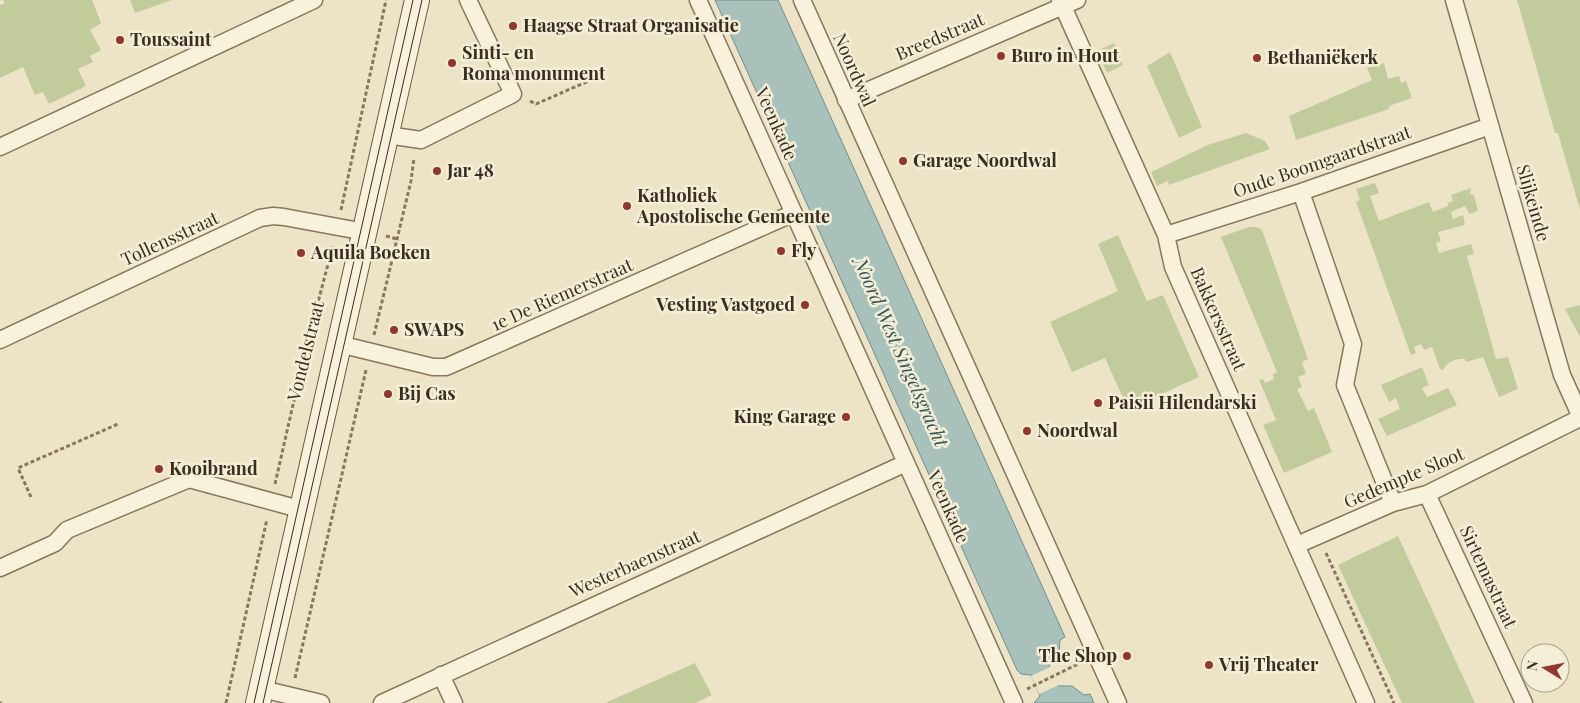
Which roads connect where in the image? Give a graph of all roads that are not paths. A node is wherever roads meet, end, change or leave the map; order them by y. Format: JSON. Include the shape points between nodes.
{"nodes":[{"id":1,"x":314,"y":0,"type":"edge"},
{"id":2,"x":417,"y":0,"type":"edge"},
{"id":3,"x":468,"y":0,"type":"edge"},
{"id":4,"x":698,"y":0,"type":"edge"},
{"id":5,"x":802,"y":0,"type":"edge"},
{"id":6,"x":1454,"y":0,"type":"edge"},
{"id":7,"x":1067,"y":2,"type":"edge"},
{"id":8,"x":846,"y":100,"type":"junction"},
{"id":9,"x":1490,"y":126,"type":"junction"},
{"id":10,"x":387,"y":136,"type":"junction"},
{"id":11,"x":0,"y":148,"type":"edge"},
{"id":12,"x":1300,"y":192,"type":"junction"},
{"id":13,"x":794,"y":213,"type":"junction"},
{"id":14,"x":365,"y":232,"type":"junction"},
{"id":15,"x":1166,"y":235,"type":"junction"},
{"id":16,"x":0,"y":340,"type":"edge"},
{"id":17,"x":339,"y":344,"type":"junction"},
{"id":18,"x":1580,"y":417,"type":"edge"},
{"id":19,"x":906,"y":463,"type":"junction"},
{"id":20,"x":1428,"y":494,"type":"junction"},
{"id":21,"x":1393,"y":503,"type":"junction"},
{"id":22,"x":302,"y":510,"type":"junction"},
{"id":23,"x":1297,"y":545,"type":"junction"},
{"id":24,"x":0,"y":568,"type":"edge"},
{"id":25,"x":441,"y":675,"type":"junction"},
{"id":26,"x":260,"y":696,"type":"edge"},
{"id":27,"x":1008,"y":701,"type":"edge"},
{"id":28,"x":321,"y":703,"type":"edge"},
{"id":29,"x":382,"y":703,"type":"edge"},
{"id":30,"x":454,"y":703,"type":"edge"},
{"id":31,"x":1118,"y":703,"type":"edge"},
{"id":32,"x":1366,"y":703,"type":"edge"},
{"id":33,"x":1524,"y":703,"type":"edge"}],
"edges":[{"from":1,"to":11,"type":"street"},
{"from":2,"to":10,"type":"street","name":"Vondelstraat"},
{"from":3,"to":10,"type":"street","via":[[512,94],[421,140]]},
{"from":4,"to":13,"type":"street","name":"Veenkade"},
{"from":5,"to":8,"type":"street","name":"Noordwal"},
{"from":6,"to":9,"type":"street","name":"Slijkeinde"},
{"from":7,"to":8,"type":"street","name":"Breedstraat"},
{"from":7,"to":15,"type":"street","name":"Bakkersstraat"},
{"from":8,"to":31,"type":"street","name":"Noordwal"},
{"from":9,"to":12,"type":"street","name":"Oude Boomgaardstraat"},
{"from":9,"to":18,"type":"street","name":"Slijkeinde","via":[[1562,375]]},
{"from":10,"to":14,"type":"street","name":"Vondelstraat"},
{"from":12,"to":15,"type":"street","name":"Oude Boomgaardstraat"},
{"from":12,"to":21,"type":"street","via":[[1353,344],[1346,385]]},
{"from":13,"to":17,"type":"street","name":"1e De Riemerstraat","via":[[446,366],[433,367]]},
{"from":13,"to":19,"type":"street","name":"Veenkade"},
{"from":14,"to":16,"type":"street","name":"Tollensstraat","via":[[273,216],[260,218]]},
{"from":14,"to":17,"type":"street","name":"Vondelstraat"},
{"from":15,"to":23,"type":"street","name":"Bakkersstraat","via":[[1173,267]]},
{"from":17,"to":22,"type":"street","name":"Vondelstraat"},
{"from":18,"to":20,"type":"street","name":"Gedempte Sloot"},
{"from":19,"to":25,"type":"street","name":"Westerbaenstraat"},
{"from":19,"to":27,"type":"street","name":"Veenkade"},
{"from":20,"to":21,"type":"street","name":"Gedempte Sloot"},
{"from":20,"to":33,"type":"street","name":"Sirtemastraat"},
{"from":21,"to":23,"type":"street","name":"Gedempte Sloot"},
{"from":22,"to":24,"type":"street","via":[[189,479],[67,530],[54,543]]},
{"from":22,"to":26,"type":"street","name":"Vondelstraat"},
{"from":23,"to":32,"type":"street","name":"Bakkersstraat"},
{"from":25,"to":29,"type":"street","name":"Westerbaenstraat"},
{"from":25,"to":30,"type":"street"},
{"from":26,"to":28,"type":"street"}]}
